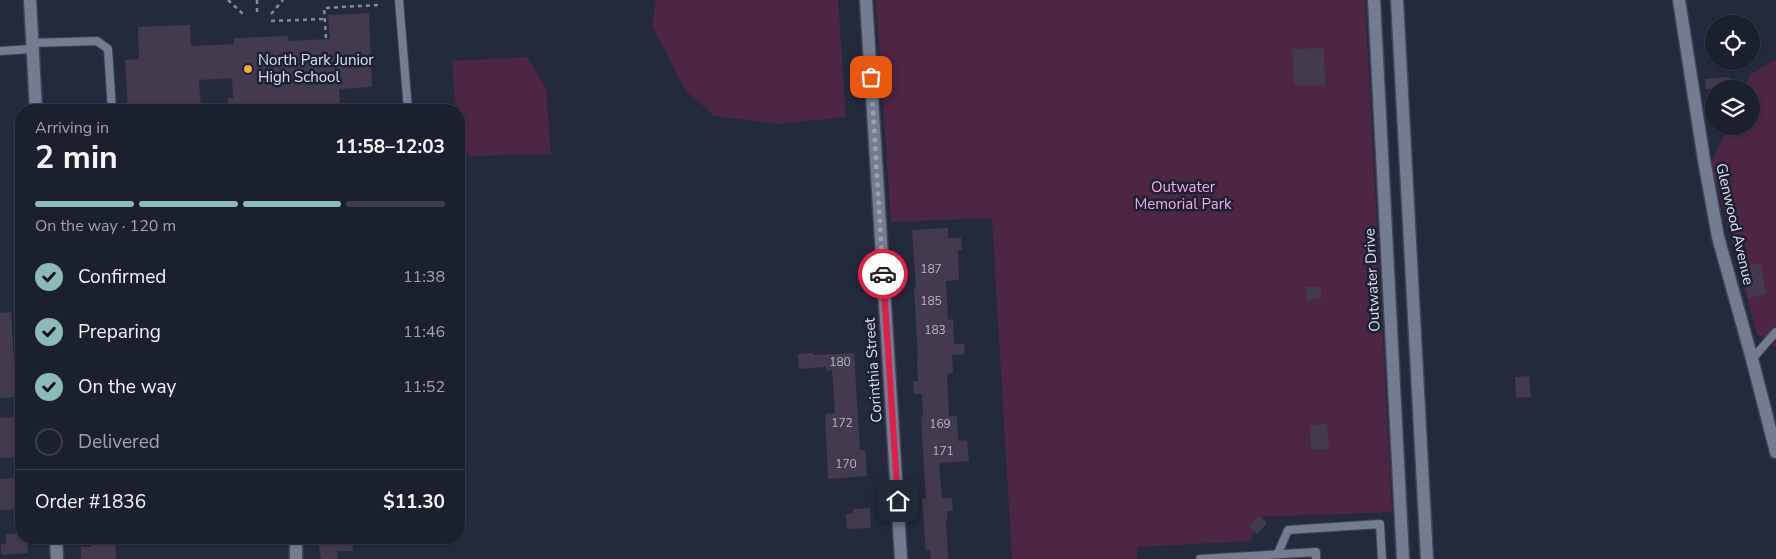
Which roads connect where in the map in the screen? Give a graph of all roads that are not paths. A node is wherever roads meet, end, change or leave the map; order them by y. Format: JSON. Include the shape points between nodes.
{"nodes":[{"id":1,"x":30,"y":0,"type":"edge"},
{"id":2,"x":399,"y":0,"type":"edge"},
{"id":3,"x":866,"y":0,"type":"edge"},
{"id":4,"x":1374,"y":0,"type":"edge"},
{"id":5,"x":1397,"y":0,"type":"edge"},
{"id":6,"x":1679,"y":0,"type":"edge"},
{"id":7,"x":32,"y":46,"type":"junction"},
{"id":8,"x":0,"y":51,"type":"edge"},
{"id":9,"x":36,"y":104,"type":"edge"},
{"id":10,"x":112,"y":104,"type":"edge"},
{"id":11,"x":408,"y":104,"type":"edge"},
{"id":12,"x":1776,"y":332,"type":"edge"},
{"id":13,"x":1752,"y":359,"type":"junction"},
{"id":14,"x":1776,"y":452,"type":"edge"},
{"id":15,"x":57,"y":544,"type":"edge"},
{"id":16,"x":296,"y":544,"type":"edge"},
{"id":17,"x":1278,"y":554,"type":"junction"},
{"id":18,"x":58,"y":559,"type":"edge"},
{"id":19,"x":296,"y":559,"type":"edge"},
{"id":20,"x":902,"y":559,"type":"edge"},
{"id":21,"x":1200,"y":559,"type":"edge"},
{"id":22,"x":1316,"y":559,"type":"edge"},
{"id":23,"x":1382,"y":559,"type":"edge"},
{"id":24,"x":1403,"y":559,"type":"edge"},
{"id":25,"x":1427,"y":559,"type":"edge"}],
"edges":[{"from":1,"to":7,"type":"street"},
{"from":2,"to":11,"type":"lane"},
{"from":3,"to":20,"type":"street","name":"Corinthia Street"},
{"from":4,"to":24,"type":"street","name":"Outwater Drive"},
{"from":5,"to":25,"type":"street"},
{"from":6,"to":13,"type":"street","name":"Glenwood Avenue","via":[[1718,237]]},
{"from":7,"to":8,"type":"lane"},
{"from":7,"to":9,"type":"street"},
{"from":7,"to":10,"type":"lane","via":[[97,41],[108,50]]},
{"from":12,"to":13,"type":"lane"},
{"from":13,"to":14,"type":"street","name":"Glenwood Avenue"},
{"from":15,"to":18,"type":"street"},
{"from":16,"to":19,"type":"street"},
{"from":17,"to":21,"type":"lane"},
{"from":17,"to":22,"type":"lane","via":[[1316,552]]},
{"from":17,"to":23,"type":"lane","via":[[1288,530],[1380,524]]}]}
